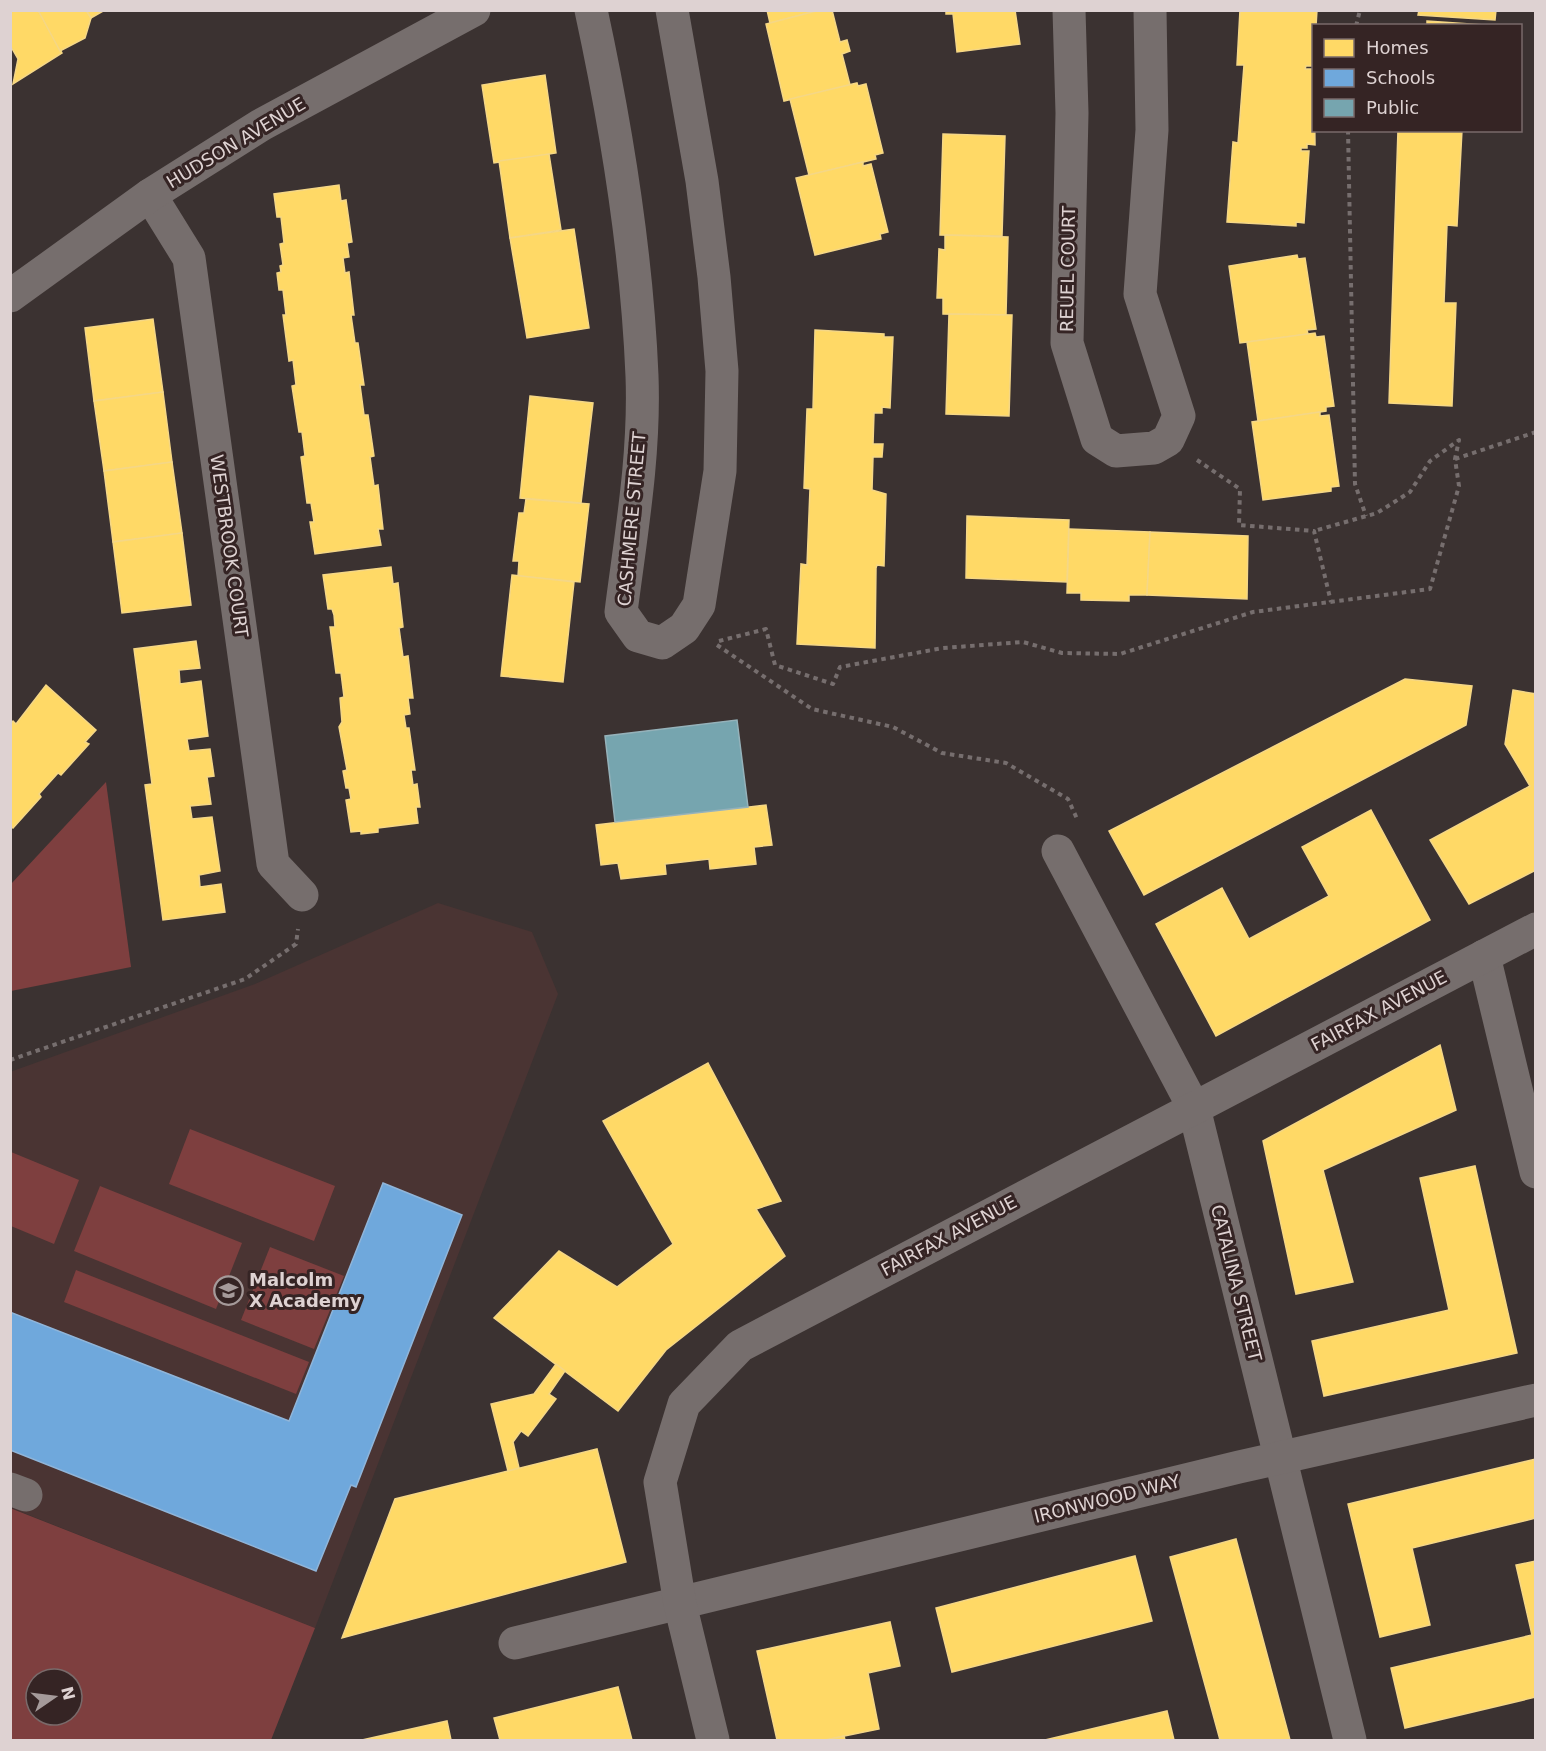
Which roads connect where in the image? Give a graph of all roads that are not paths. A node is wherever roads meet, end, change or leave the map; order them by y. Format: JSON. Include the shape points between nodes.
{"nodes":[{"id":1,"x":474,"y":10,"type":"edge"},
{"id":2,"x":591,"y":10,"type":"edge"},
{"id":3,"x":672,"y":10,"type":"edge"},
{"id":4,"x":1069,"y":10,"type":"edge"},
{"id":5,"x":1150,"y":10,"type":"edge"},
{"id":6,"x":150,"y":195,"type":"junction"},
{"id":7,"x":10,"y":296,"type":"edge"},
{"id":8,"x":1058,"y":851,"type":"road end"},
{"id":9,"x":302,"y":895,"type":"road end"},
{"id":10,"x":1536,"y":929,"type":"edge"},
{"id":11,"x":1484,"y":956,"type":"junction"},
{"id":12,"x":1194,"y":1108,"type":"junction"},
{"id":13,"x":1536,"y":1172,"type":"edge"},
{"id":14,"x":1536,"y":1400,"type":"edge"},
{"id":15,"x":1281,"y":1459,"type":"junction"},
{"id":16,"x":680,"y":1604,"type":"junction"},
{"id":17,"x":515,"y":1643,"type":"dead end"},
{"id":18,"x":713,"y":1740,"type":"edge"},
{"id":19,"x":1350,"y":1740,"type":"edge"}],
"edges":[{"from":1,"to":6,"type":"street","name":"HUDSON AVENUE","via":[[261,125]]},
{"from":2,"to":3,"type":"street","name":"CASHMERE STREET","via":[[625,206],[642,378],[639,470],[621,612],[638,636],[662,643],[684,628],[699,605],[720,471],[722,371],[702,181]]},
{"from":4,"to":5,"type":"street","name":"REUEL COURT","via":[[1072,113],[1067,343],[1097,439],[1116,451],[1154,448],[1168,440],[1179,416],[1140,294],[1152,130]]},
{"from":6,"to":7,"type":"street","name":"HUDSON AVENUE"},
{"from":6,"to":9,"type":"street","name":"WESTBROOK COURT","via":[[189,258],[273,864]]},
{"from":8,"to":12,"type":"street","name":"CATALINA STREET"},
{"from":10,"to":11,"type":"street","name":"FAIRFAX AVENUE"},
{"from":11,"to":12,"type":"street","name":"FAIRFAX AVENUE"},
{"from":11,"to":13,"type":"street"},
{"from":12,"to":15,"type":"street","name":"CATALINA STREET"},
{"from":12,"to":16,"type":"street","name":"FAIRFAX AVENUE","via":[[740,1346],[684,1404],[660,1482]]},
{"from":14,"to":15,"type":"street","name":"IRONWOOD WAY"},
{"from":15,"to":16,"type":"street","name":"IRONWOOD WAY"},
{"from":15,"to":19,"type":"street","name":"CATALINA STREET"},
{"from":16,"to":17,"type":"street","name":"IRONWOOD WAY"},
{"from":16,"to":18,"type":"street","name":"FAIRFAX AVENUE"}]}
